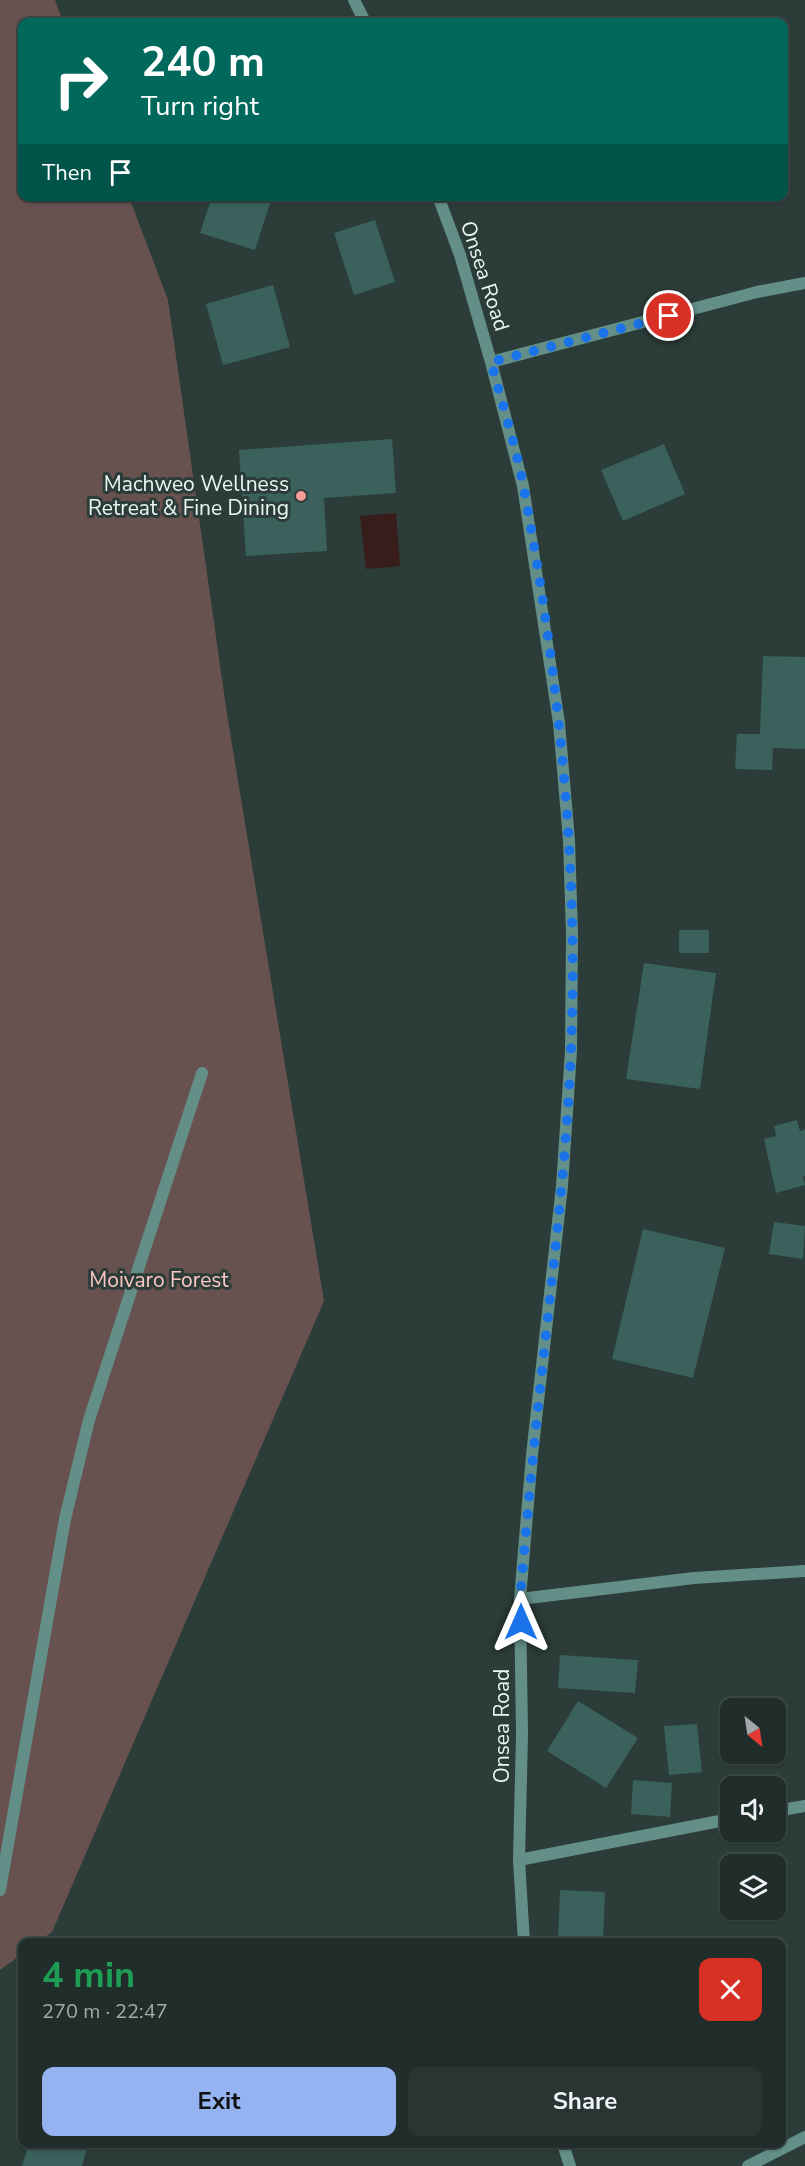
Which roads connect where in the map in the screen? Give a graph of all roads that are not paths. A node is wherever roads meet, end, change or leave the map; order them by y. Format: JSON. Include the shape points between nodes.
{"nodes":[{"id":1,"x":354,"y":0,"type":"edge"},
{"id":2,"x":362,"y":18,"type":"edge"},
{"id":3,"x":440,"y":201,"type":"edge"},
{"id":4,"x":805,"y":283,"type":"edge"},
{"id":5,"x":491,"y":362,"type":"junction"},
{"id":6,"x":202,"y":1073,"type":"dead end"},
{"id":7,"x":805,"y":1571,"type":"edge"},
{"id":8,"x":520,"y":1599,"type":"junction"},
{"id":9,"x":805,"y":1806,"type":"edge"},
{"id":10,"x":786,"y":1809,"type":"edge"},
{"id":11,"x":720,"y":1821,"type":"edge"},
{"id":12,"x":519,"y":1860,"type":"junction"},
{"id":13,"x":0,"y":1890,"type":"edge"},
{"id":14,"x":524,"y":1938,"type":"edge"},
{"id":15,"x":805,"y":2138,"type":"edge"},
{"id":16,"x":786,"y":2147,"type":"edge"},
{"id":17,"x":564,"y":2148,"type":"edge"},
{"id":18,"x":785,"y":2148,"type":"edge"},
{"id":19,"x":570,"y":2166,"type":"edge"},
{"id":20,"x":748,"y":2166,"type":"edge"}],
"edges":[{"from":1,"to":2,"type":"street"},
{"from":3,"to":5,"type":"street","name":"Onsea Road"},
{"from":4,"to":5,"type":"street"},
{"from":5,"to":8,"type":"street","name":"Onsea Road","via":[[523,486],[560,723],[572,934],[571,1050],[562,1186]]},
{"from":6,"to":13,"type":"street","via":[[89,1420],[65,1519]]},
{"from":7,"to":8,"type":"street","via":[[694,1578]]},
{"from":8,"to":12,"type":"street","name":"Onsea Road"},
{"from":9,"to":10,"type":"street"},
{"from":11,"to":12,"type":"street"},
{"from":12,"to":14,"type":"street","name":"Onsea Road"},
{"from":15,"to":16,"type":"street"},
{"from":17,"to":19,"type":"street"},
{"from":18,"to":20,"type":"street"}]}
